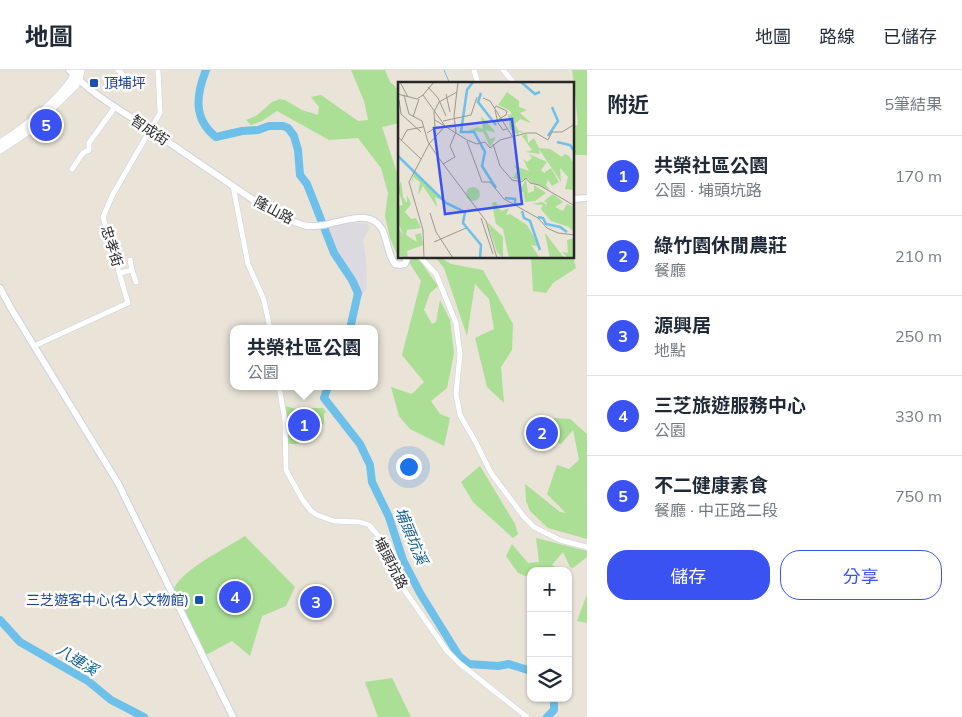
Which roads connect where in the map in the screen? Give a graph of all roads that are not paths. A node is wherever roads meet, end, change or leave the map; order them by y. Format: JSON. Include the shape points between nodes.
{"nodes":[{"id":1,"x":81,"y":70,"type":"edge"},
{"id":2,"x":118,"y":70,"type":"edge"},
{"id":3,"x":158,"y":70,"type":"edge"},
{"id":4,"x":503,"y":70,"type":"edge"},
{"id":5,"x":74,"y":74,"type":"edge"},
{"id":6,"x":130,"y":82,"type":"dead end"},
{"id":7,"x":513,"y":82,"type":"edge"},
{"id":8,"x":115,"y":107,"type":"junction"},
{"id":9,"x":151,"y":131,"type":"junction"},
{"id":10,"x":0,"y":143,"type":"edge"},
{"id":11,"x":0,"y":150,"type":"edge"},
{"id":12,"x":72,"y":170,"type":"dead end"},
{"id":13,"x":233,"y":186,"type":"junction"},
{"id":14,"x":574,"y":198,"type":"edge"},
{"id":15,"x":587,"y":198,"type":"edge"},
{"id":16,"x":407,"y":259,"type":"edge"},
{"id":17,"x":422,"y":259,"type":"edge"},
{"id":18,"x":130,"y":260,"type":"dead end"},
{"id":19,"x":132,"y":270,"type":"junction"},
{"id":20,"x":120,"y":273,"type":"junction"},
{"id":21,"x":136,"y":282,"type":"dead end"},
{"id":22,"x":0,"y":288,"type":"edge"},
{"id":23,"x":269,"y":325,"type":"edge"},
{"id":24,"x":34,"y":346,"type":"junction"},
{"id":25,"x":280,"y":390,"type":"edge"},
{"id":26,"x":587,"y":547,"type":"edge"},
{"id":27,"x":233,"y":717,"type":"edge"},
{"id":28,"x":527,"y":717,"type":"edge"}],
"edges":[{"from":1,"to":5,"type":"main road"},
{"from":2,"to":6,"type":"street"},
{"from":3,"to":9,"type":"street","name":"忠孝街","via":[[160,113]]},
{"from":4,"to":7,"type":"street"},
{"from":5,"to":8,"type":"street","name":"智成街"},
{"from":5,"to":10,"type":"main road","via":[[70,84],[26,126]]},
{"from":5,"to":11,"type":"main road","via":[[75,86],[30,130]]},
{"from":8,"to":9,"type":"street","name":"智成街"},
{"from":8,"to":12,"type":"street","via":[[89,143],[89,150],[83,153]]},
{"from":9,"to":13,"type":"street","name":"智成街"},
{"from":9,"to":20,"type":"street","name":"忠孝街","via":[[103,217]]},
{"from":13,"to":16,"type":"street","name":"隆山路","via":[[284,218],[307,226],[368,218],[382,229],[395,264],[405,264]]},
{"from":13,"to":23,"type":"street","via":[[248,264],[264,300]]},
{"from":14,"to":15,"type":"street"},
{"from":17,"to":26,"type":"street","via":[[436,274],[456,323],[460,354],[456,394],[460,416],[491,473],[534,527],[560,540]]},
{"from":18,"to":19,"type":"street"},
{"from":19,"to":20,"type":"street"},
{"from":19,"to":21,"type":"street"},
{"from":20,"to":24,"type":"street","name":"忠孝街","via":[[128,303]]},
{"from":22,"to":24,"type":"street"},
{"from":24,"to":27,"type":"street","via":[[118,483]]},
{"from":25,"to":28,"type":"street","name":"埔頭坑路","via":[[285,421],[286,470],[311,511],[334,521],[369,524],[381,538],[403,588],[447,651]]}]}
